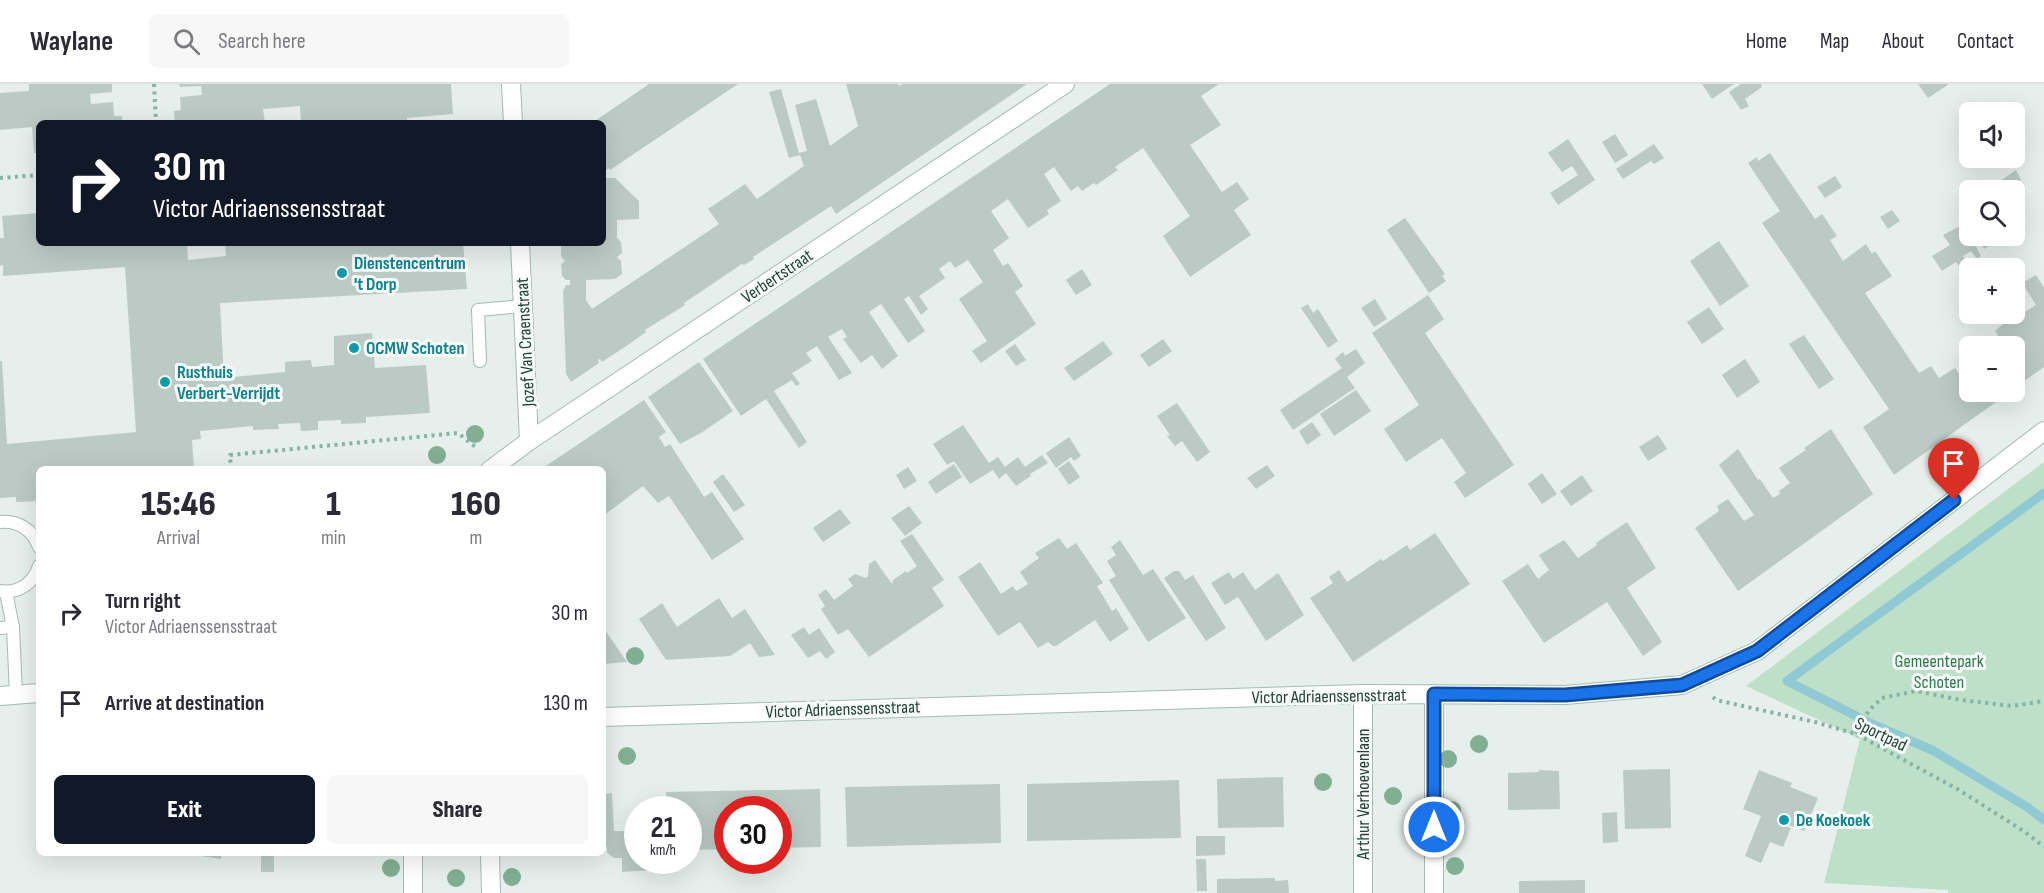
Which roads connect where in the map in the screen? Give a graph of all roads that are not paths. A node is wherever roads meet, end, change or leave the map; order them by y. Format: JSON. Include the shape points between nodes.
{"nodes":[{"id":1,"x":511,"y":84,"type":"edge"},
{"id":2,"x":1065,"y":84,"type":"edge"},
{"id":3,"x":513,"y":120,"type":"edge"},
{"id":4,"x":520,"y":246,"type":"edge"},
{"id":5,"x":523,"y":306,"type":"junction"},
{"id":6,"x":480,"y":362,"type":"dead end"},
{"id":7,"x":2044,"y":431,"type":"edge"},
{"id":8,"x":529,"y":441,"type":"junction"},
{"id":9,"x":494,"y":466,"type":"edge"},
{"id":10,"x":0,"y":522,"type":"edge"},
{"id":11,"x":36,"y":539,"type":"edge"},
{"id":12,"x":36,"y":571,"type":"edge"},
{"id":13,"x":3,"y":592,"type":"edge"},
{"id":14,"x":6,"y":627,"type":"edge"},
{"id":15,"x":36,"y":694,"type":"edge"},
{"id":16,"x":1363,"y":694,"type":"junction"},
{"id":17,"x":1434,"y":694,"type":"junction"},
{"id":18,"x":8,"y":696,"type":"edge"},
{"id":19,"x":606,"y":717,"type":"edge"},
{"id":20,"x":413,"y":856,"type":"edge"},
{"id":21,"x":490,"y":856,"type":"edge"},
{"id":22,"x":413,"y":893,"type":"edge"},
{"id":23,"x":491,"y":893,"type":"edge"},
{"id":24,"x":1363,"y":893,"type":"edge"},
{"id":25,"x":1434,"y":893,"type":"edge"}],
"edges":[{"from":1,"to":3,"type":"street"},
{"from":2,"to":8,"type":"street","name":"Verbertstraat"},
{"from":4,"to":5,"type":"street","name":"Jozef Van Craenstraat"},
{"from":5,"to":6,"type":"lane","via":[[478,310]]},
{"from":5,"to":8,"type":"street","name":"Jozef Van Craenstraat"},
{"from":7,"to":17,"type":"street","name":"Victor Adriaenssensstraat","via":[[1757,651],[1693,681],[1565,695]]},
{"from":8,"to":9,"type":"street","name":"Verbertstraat"},
{"from":10,"to":11,"type":"lane","via":[[18,524]]},
{"from":12,"to":13,"type":"lane","via":[[20,589]]},
{"from":13,"to":14,"type":"lane"},
{"from":14,"to":18,"type":"lane"},
{"from":15,"to":18,"type":"street"},
{"from":16,"to":17,"type":"street","name":"Victor Adriaenssensstraat"},
{"from":16,"to":19,"type":"street","name":"Victor Adriaenssensstraat"},
{"from":16,"to":24,"type":"street","name":"Arthur Verhoevenlaan"},
{"from":17,"to":25,"type":"street"},
{"from":20,"to":22,"type":"street"},
{"from":21,"to":23,"type":"street"}]}
